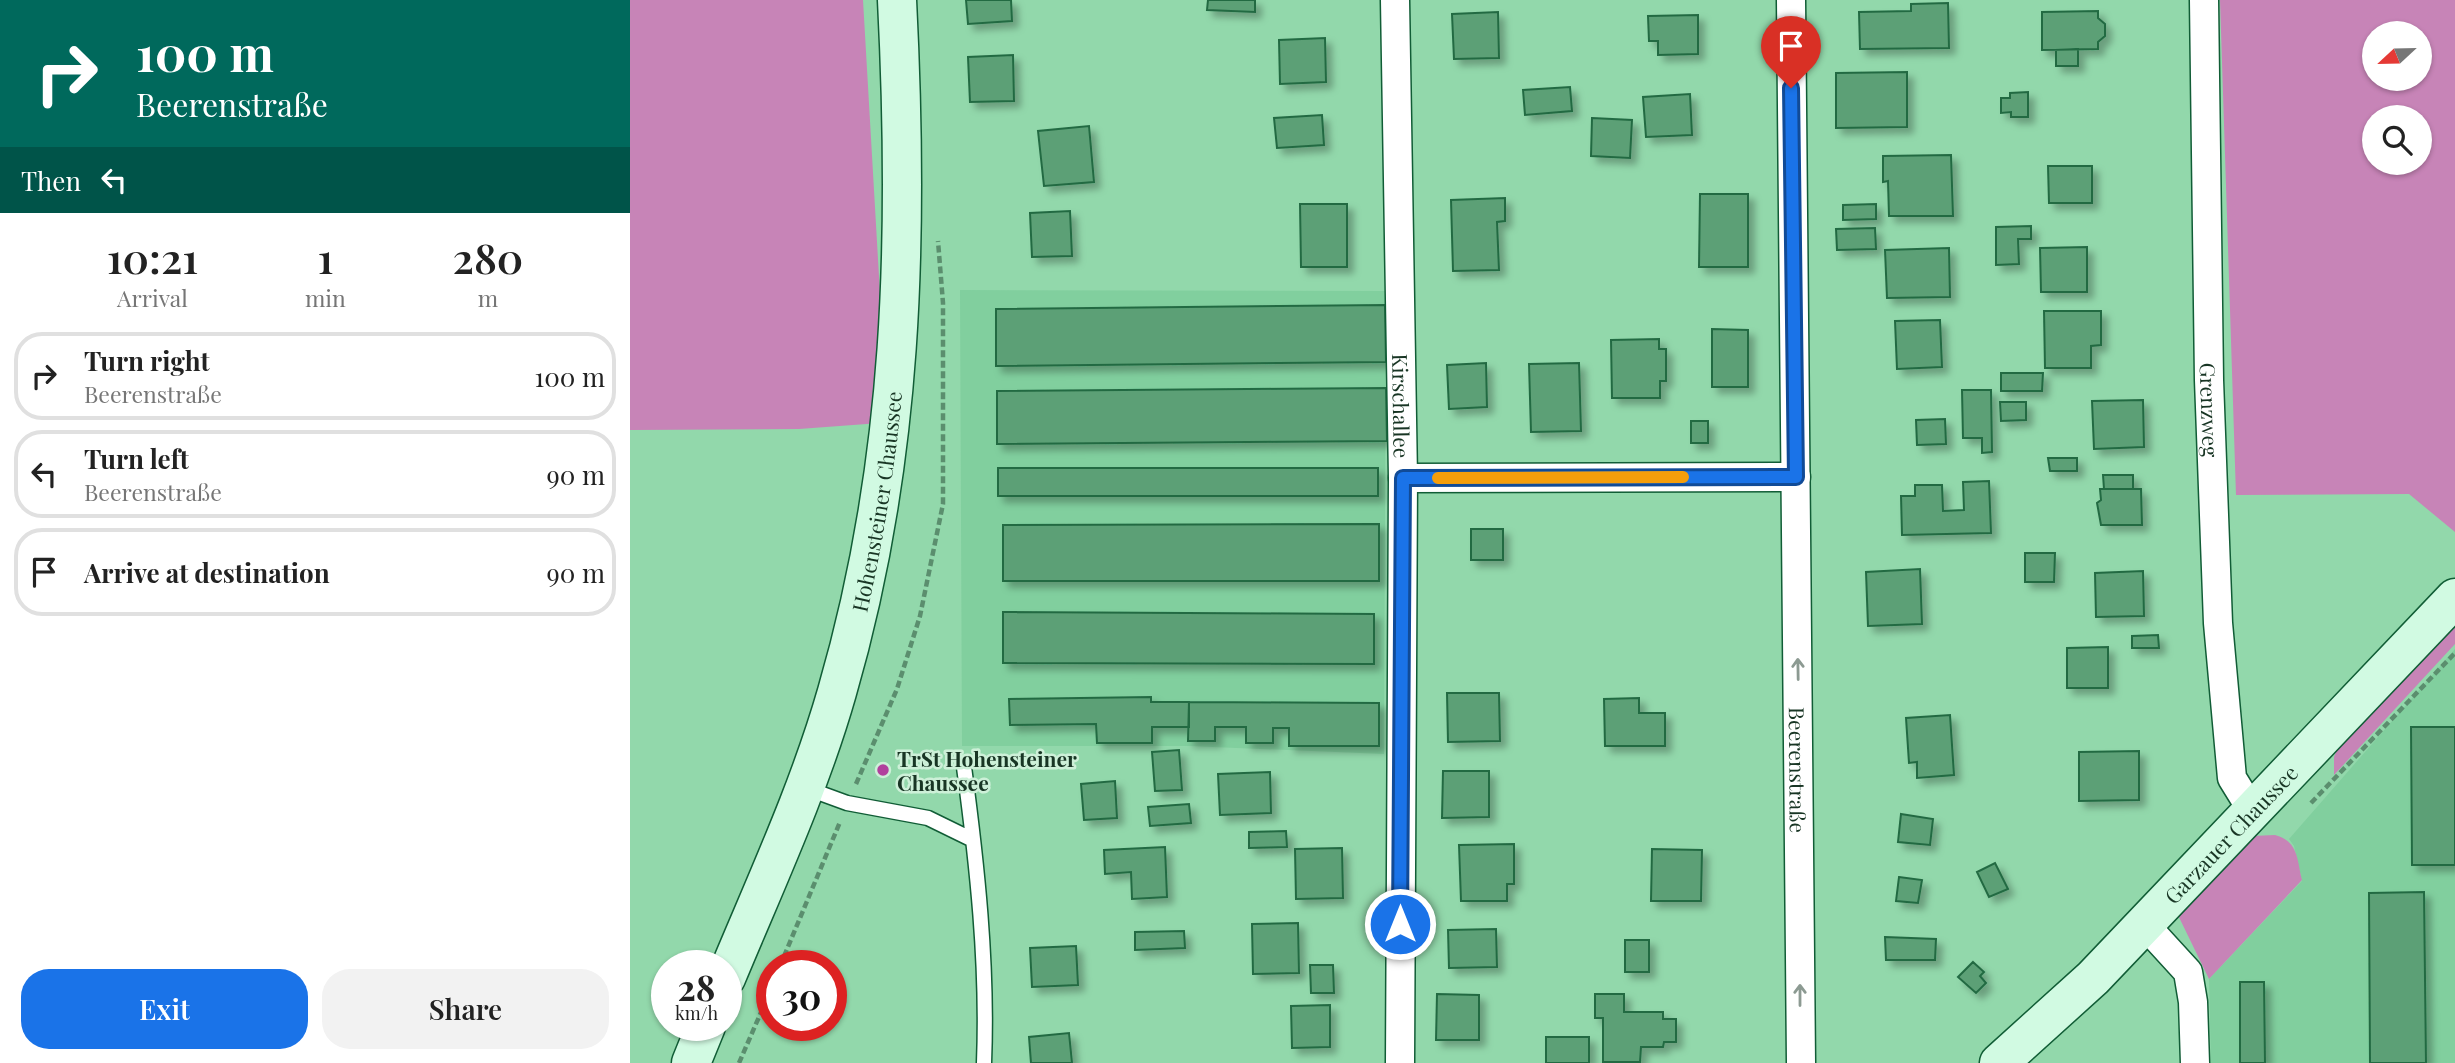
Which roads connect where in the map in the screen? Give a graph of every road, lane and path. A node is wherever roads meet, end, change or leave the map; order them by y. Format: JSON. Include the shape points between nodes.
{"nodes":[{"id":1,"x":897,"y":0,"type":"edge"},
{"id":2,"x":1395,"y":0,"type":"edge"},
{"id":3,"x":1791,"y":0,"type":"edge"},
{"id":4,"x":2204,"y":0,"type":"edge"},
{"id":5,"x":1796,"y":477,"type":"junction"},
{"id":6,"x":1403,"y":478,"type":"junction"},
{"id":7,"x":2455,"y":597,"type":"edge"},
{"id":8,"x":964,"y":766,"type":"dead end"},
{"id":9,"x":805,"y":788,"type":"junction"},
{"id":10,"x":2253,"y":812,"type":"junction"},
{"id":11,"x":974,"y":840,"type":"junction"},
{"id":12,"x":2144,"y":925,"type":"junction"},
{"id":13,"x":738,"y":950,"type":"edge"},
{"id":14,"x":756,"y":1024,"type":"edge"},
{"id":15,"x":700,"y":1041,"type":"edge"},
{"id":16,"x":691,"y":1063,"type":"edge"},
{"id":17,"x":739,"y":1063,"type":"edge"},
{"id":18,"x":984,"y":1063,"type":"edge"},
{"id":19,"x":1399,"y":1063,"type":"edge"},
{"id":20,"x":1801,"y":1063,"type":"edge"},
{"id":21,"x":1999,"y":1063,"type":"edge"},
{"id":22,"x":2194,"y":1063,"type":"edge"}],
"edges":[{"from":1,"to":9,"type":"main road","name":"Hohensteiner Chaussee","via":[[904,231],[890,424],[859,600],[837,691]]},
{"from":2,"to":6,"type":"street","name":"Kirschallee"},
{"from":3,"to":5,"type":"street","name":"Beerenstraße"},
{"from":4,"to":10,"type":"street","name":"Grenzweg","via":[[2209,380],[2218,623],[2232,778]]},
{"from":5,"to":6,"type":"street"},
{"from":20,"to":5,"type":"street","name":"Beerenstraße","one_way":true},
{"from":6,"to":19,"type":"street","name":"Kirschallee"},
{"from":7,"to":10,"type":"main road","name":"Garzauer Chaussee"},
{"from":8,"to":11,"type":"lane"},
{"from":9,"to":11,"type":"lane","via":[[847,803],[928,818]]},
{"from":9,"to":13,"type":"main road","name":"Hohensteiner Chaussee"},
{"from":10,"to":12,"type":"main road","name":"Garzauer Chaussee"},
{"from":11,"to":18,"type":"lane","via":[[986,1011]]},
{"from":12,"to":21,"type":"main road","name":"Garzauer Chaussee"},
{"from":12,"to":22,"type":"street","via":[[2188,972]]},
{"from":14,"to":17,"type":"path"},
{"from":15,"to":16,"type":"main road"}]}
